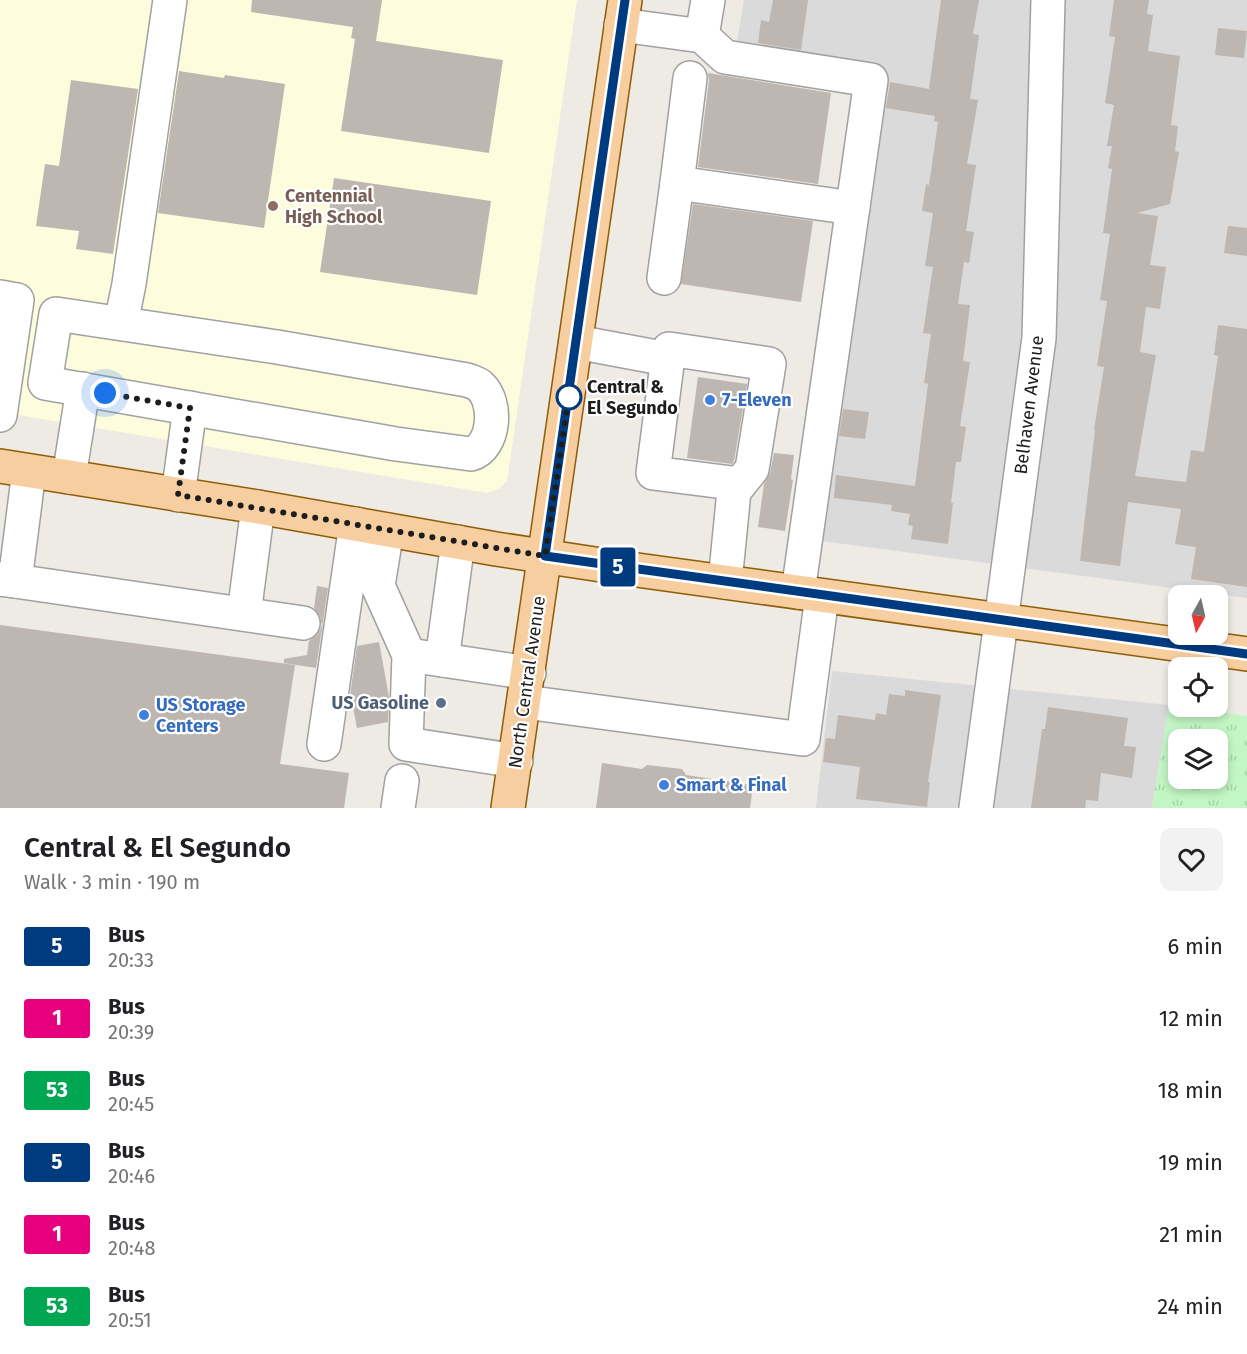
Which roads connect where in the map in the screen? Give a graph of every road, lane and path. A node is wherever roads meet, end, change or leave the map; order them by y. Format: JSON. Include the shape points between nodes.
{"nodes":[{"id":1,"x":170,"y":0,"type":"edge"},
{"id":2,"x":708,"y":0,"type":"edge"},
{"id":3,"x":1048,"y":0,"type":"edge"},
{"id":4,"x":623,"y":13,"type":"edge"},
{"id":5,"x":702,"y":36,"type":"junction"},
{"id":6,"x":690,"y":78,"type":"dead end"},
{"id":7,"x":677,"y":183,"type":"junction"},
{"id":8,"x":853,"y":208,"type":"junction"},
{"id":9,"x":664,"y":278,"type":"dead end"},
{"id":10,"x":0,"y":297,"type":"edge"},
{"id":11,"x":121,"y":323,"type":"junction"},
{"id":12,"x":576,"y":342,"type":"junction"},
{"id":13,"x":667,"y":359,"type":"junction"},
{"id":14,"x":3,"y":377,"type":"edge"},
{"id":15,"x":83,"y":389,"type":"junction"},
{"id":16,"x":190,"y":408,"type":"junction"},
{"id":17,"x":0,"y":415,"type":"edge"},
{"id":18,"x":14,"y":469,"type":"edge"},
{"id":19,"x":69,"y":477,"type":"junction"},
{"id":20,"x":740,"y":484,"type":"junction"},
{"id":21,"x":178,"y":495,"type":"junction"},
{"id":22,"x":258,"y":507,"type":"junction"},
{"id":23,"x":372,"y":527,"type":"junction"},
{"id":24,"x":458,"y":542,"type":"junction"},
{"id":25,"x":545,"y":556,"type":"junction"},
{"id":26,"x":7,"y":580,"type":"edge"},
{"id":27,"x":725,"y":582,"type":"junction"},
{"id":28,"x":810,"y":594,"type":"junction"},
{"id":29,"x":244,"y":614,"type":"junction"},
{"id":30,"x":1002,"y":621,"type":"junction"},
{"id":31,"x":303,"y":622,"type":"dead end"},
{"id":32,"x":1247,"y":654,"type":"edge"},
{"id":33,"x":409,"y":655,"type":"junction"},
{"id":34,"x":442,"y":660,"type":"junction"},
{"id":35,"x":527,"y":687,"type":"junction"},
{"id":36,"x":324,"y":744,"type":"dead end"},
{"id":37,"x":516,"y":760,"type":"junction"},
{"id":38,"x":508,"y":808,"type":"edge"},
{"id":39,"x":976,"y":808,"type":"edge"}],
"edges":[{"from":1,"to":11,"type":"street"},
{"from":2,"to":5,"type":"street"},
{"from":3,"to":30,"type":"street","name":"Belhaven Avenue","via":[[1039,338]]},
{"from":4,"to":5,"type":"street"},
{"from":4,"to":12,"type":"main road","name":"North Central Avenue"},
{"from":5,"to":8,"type":"street","via":[[725,57],[871,80]]},
{"from":6,"to":7,"type":"street"},
{"from":7,"to":8,"type":"street"},
{"from":7,"to":9,"type":"street"},
{"from":8,"to":28,"type":"street"},
{"from":10,"to":14,"type":"street","via":[[17,300]]},
{"from":11,"to":15,"type":"street","via":[[56,314],[45,383]]},
{"from":11,"to":16,"type":"street","via":[[467,380],[479,384],[488,395],[492,416],[487,442],[471,454]]},
{"from":12,"to":13,"type":"street"},
{"from":12,"to":25,"type":"main road","name":"North Central Avenue"},
{"from":13,"to":20,"type":"street","via":[[653,473]]},
{"from":13,"to":20,"type":"street","via":[[669,349],[769,364],[752,469]]},
{"from":14,"to":17,"type":"street"},
{"from":15,"to":16,"type":"street"},
{"from":15,"to":19,"type":"street"},
{"from":16,"to":21,"type":"street"},
{"from":18,"to":19,"type":"main road"},
{"from":18,"to":26,"type":"street"},
{"from":19,"to":21,"type":"main road"},
{"from":20,"to":27,"type":"street","via":[[734,491]]},
{"from":21,"to":22,"type":"main road"},
{"from":22,"to":23,"type":"main road"},
{"from":22,"to":29,"type":"street"},
{"from":23,"to":24,"type":"main road"},
{"from":23,"to":33,"type":"street","via":[[378,586]]},
{"from":23,"to":36,"type":"street"},
{"from":24,"to":25,"type":"main road"},
{"from":24,"to":34,"type":"street"},
{"from":25,"to":27,"type":"main road"},
{"from":25,"to":35,"type":"main road","name":"North Central Avenue"},
{"from":26,"to":29,"type":"street"},
{"from":27,"to":28,"type":"main road"},
{"from":28,"to":30,"type":"main road"},
{"from":28,"to":35,"type":"street","via":[[803,739]]},
{"from":29,"to":31,"type":"street"},
{"from":30,"to":32,"type":"main road"},
{"from":30,"to":39,"type":"street","name":"Belhaven Avenue"},
{"from":33,"to":34,"type":"street"},
{"from":33,"to":37,"type":"street","via":[[406,744]]},
{"from":34,"to":35,"type":"street"},
{"from":35,"to":37,"type":"main road","name":"North Central Avenue"},
{"from":37,"to":38,"type":"main road","name":"North Central Avenue"}]}
